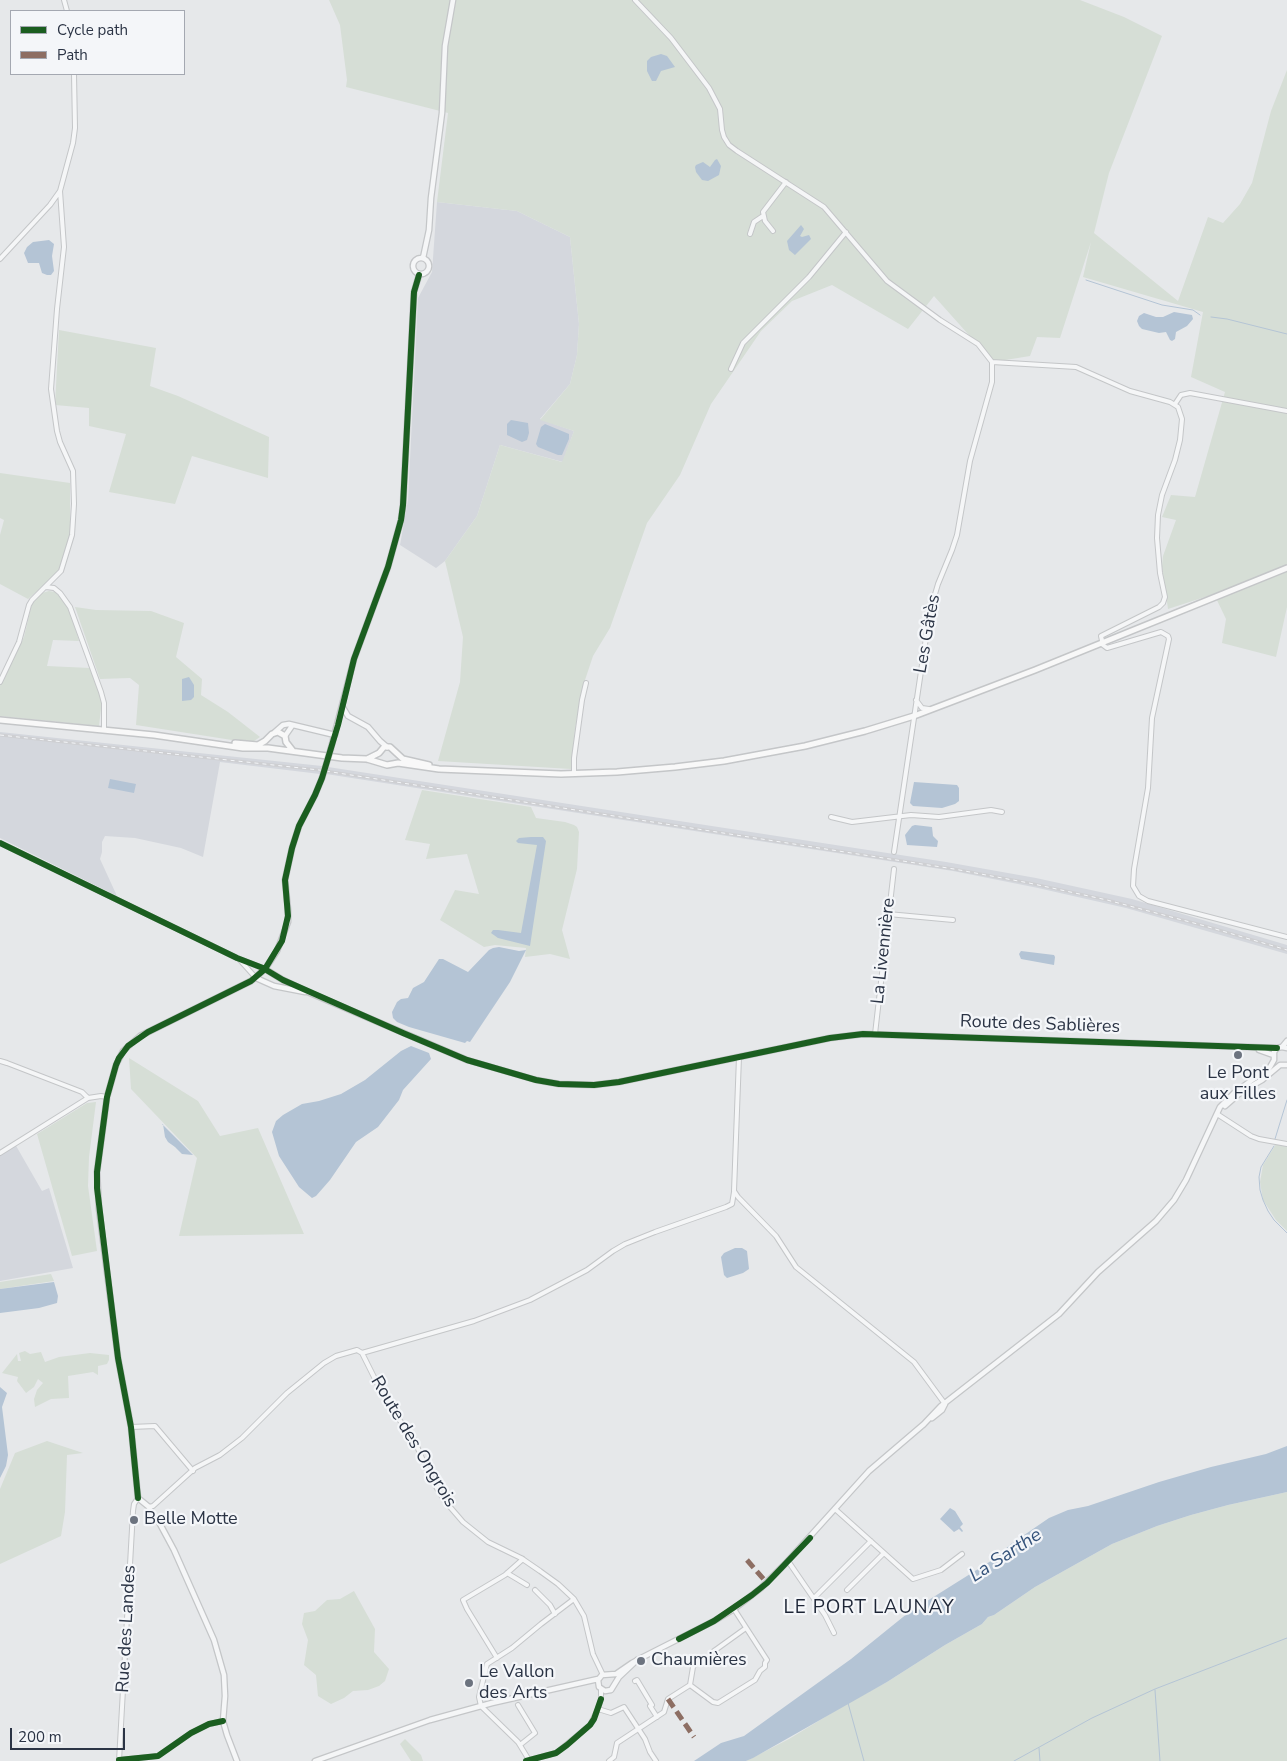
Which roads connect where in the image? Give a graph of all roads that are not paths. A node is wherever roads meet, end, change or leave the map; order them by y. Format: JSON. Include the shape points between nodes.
{"nodes":[{"id":1,"x":453,"y":0,"type":"edge"},
{"id":2,"x":635,"y":0,"type":"edge"},
{"id":3,"x":74,"y":75,"type":"edge"},
{"id":4,"x":786,"y":182,"type":"junction"},
{"id":5,"x":60,"y":191,"type":"junction"},
{"id":6,"x":762,"y":216,"type":"junction"},
{"id":7,"x":773,"y":231,"type":"dead end"},
{"id":8,"x":846,"y":232,"type":"junction"},
{"id":9,"x":750,"y":234,"type":"dead end"},
{"id":10,"x":423,"y":258,"type":"junction"},
{"id":11,"x":0,"y":259,"type":"edge"},
{"id":12,"x":419,"y":275,"type":"junction"},
{"id":13,"x":992,"y":362,"type":"junction"},
{"id":14,"x":731,"y":369,"type":"dead end"},
{"id":15,"x":1175,"y":404,"type":"junction"},
{"id":16,"x":1287,"y":411,"type":"edge"},
{"id":17,"x":1287,"y":568,"type":"edge"},
{"id":18,"x":46,"y":587,"type":"junction"},
{"id":19,"x":1102,"y":643,"type":"junction"},
{"id":20,"x":0,"y":682,"type":"edge"},
{"id":21,"x":586,"y":683,"type":"dead end"},
{"id":22,"x":916,"y":700,"type":"junction"},
{"id":23,"x":342,"y":706,"type":"junction"},
{"id":24,"x":931,"y":710,"type":"junction"},
{"id":25,"x":348,"y":716,"type":"junction"},
{"id":26,"x":914,"y":716,"type":"junction"},
{"id":27,"x":0,"y":720,"type":"edge"},
{"id":28,"x":338,"y":725,"type":"junction"},
{"id":29,"x":292,"y":726,"type":"junction"},
{"id":30,"x":104,"y":730,"type":"junction"},
{"id":31,"x":275,"y":732,"type":"junction"},
{"id":32,"x":335,"y":735,"type":"junction"},
{"id":33,"x":268,"y":738,"type":"junction"},
{"id":34,"x":286,"y":739,"type":"junction"},
{"id":35,"x":200,"y":740,"type":"junction"},
{"id":36,"x":380,"y":741,"type":"junction"},
{"id":37,"x":387,"y":746,"type":"junction"},
{"id":38,"x":276,"y":750,"type":"junction"},
{"id":39,"x":293,"y":751,"type":"junction"},
{"id":40,"x":379,"y":752,"type":"junction"},
{"id":41,"x":396,"y":753,"type":"junction"},
{"id":42,"x":367,"y":759,"type":"junction"},
{"id":43,"x":382,"y":763,"type":"junction"},
{"id":44,"x":392,"y":763,"type":"junction"},
{"id":45,"x":454,"y":769,"type":"junction"},
{"id":46,"x":574,"y":774,"type":"junction"},
{"id":47,"x":1002,"y":812,"type":"dead end"},
{"id":48,"x":831,"y":817,"type":"dead end"},
{"id":49,"x":898,"y":817,"type":"junction"},
{"id":50,"x":0,"y":842,"type":"edge"},
{"id":51,"x":894,"y":852,"type":"dead end"},
{"id":52,"x":894,"y":869,"type":"dead end"},
{"id":53,"x":888,"y":914,"type":"junction"},
{"id":54,"x":953,"y":920,"type":"dead end"},
{"id":55,"x":1287,"y":937,"type":"edge"},
{"id":56,"x":237,"y":958,"type":"junction"},
{"id":57,"x":265,"y":969,"type":"junction"},
{"id":58,"x":258,"y":976,"type":"junction"},
{"id":59,"x":310,"y":993,"type":"junction"},
{"id":60,"x":875,"y":1034,"type":"junction"},
{"id":61,"x":1287,"y":1041,"type":"edge"},
{"id":62,"x":1248,"y":1048,"type":"junction"},
{"id":63,"x":1282,"y":1048,"type":"edge"},
{"id":64,"x":739,"y":1057,"type":"junction"},
{"id":65,"x":1274,"y":1057,"type":"junction"},
{"id":66,"x":0,"y":1061,"type":"edge"},
{"id":67,"x":1280,"y":1065,"type":"junction"},
{"id":68,"x":1287,"y":1065,"type":"edge"},
{"id":69,"x":107,"y":1097,"type":"junction"},
{"id":70,"x":88,"y":1098,"type":"junction"},
{"id":71,"x":1217,"y":1114,"type":"junction"},
{"id":72,"x":1287,"y":1144,"type":"edge"},
{"id":73,"x":0,"y":1153,"type":"edge"},
{"id":74,"x":734,"y":1191,"type":"junction"},
{"id":75,"x":743,"y":1203,"type":"junction"},
{"id":76,"x":732,"y":1204,"type":"junction"},
{"id":77,"x":362,"y":1353,"type":"junction"},
{"id":78,"x":945,"y":1404,"type":"junction"},
{"id":79,"x":131,"y":1427,"type":"junction"},
{"id":80,"x":192,"y":1471,"type":"junction"},
{"id":81,"x":138,"y":1498,"type":"junction"},
{"id":82,"x":149,"y":1507,"type":"junction"},
{"id":83,"x":835,"y":1509,"type":"junction"},
{"id":84,"x":871,"y":1541,"type":"junction"},
{"id":85,"x":884,"y":1553,"type":"junction"},
{"id":86,"x":962,"y":1554,"type":"dead end"},
{"id":87,"x":523,"y":1559,"type":"junction"},
{"id":88,"x":788,"y":1561,"type":"junction"},
{"id":89,"x":506,"y":1574,"type":"junction"},
{"id":90,"x":527,"y":1585,"type":"dead end"},
{"id":91,"x":535,"y":1590,"type":"dead end"},
{"id":92,"x":847,"y":1590,"type":"dead end"},
{"id":93,"x":814,"y":1598,"type":"junction"},
{"id":94,"x":574,"y":1599,"type":"junction"},
{"id":95,"x":734,"y":1609,"type":"junction"},
{"id":96,"x":555,"y":1614,"type":"junction"},
{"id":97,"x":746,"y":1628,"type":"junction"},
{"id":98,"x":834,"y":1633,"type":"dead end"},
{"id":99,"x":714,"y":1651,"type":"dead end"},
{"id":100,"x":497,"y":1658,"type":"junction"},
{"id":101,"x":700,"y":1658,"type":"dead end"},
{"id":102,"x":637,"y":1660,"type":"junction"},
{"id":103,"x":603,"y":1675,"type":"junction"},
{"id":104,"x":610,"y":1675,"type":"junction"},
{"id":105,"x":635,"y":1681,"type":"dead end"},
{"id":106,"x":615,"y":1683,"type":"junction"},
{"id":107,"x":599,"y":1684,"type":"junction"},
{"id":108,"x":690,"y":1685,"type":"junction"},
{"id":109,"x":607,"y":1691,"type":"junction"},
{"id":110,"x":601,"y":1699,"type":"junction"},
{"id":111,"x":518,"y":1705,"type":"dead end"},
{"id":112,"x":481,"y":1706,"type":"junction"},
{"id":113,"x":598,"y":1709,"type":"junction"},
{"id":114,"x":657,"y":1717,"type":"junction"},
{"id":115,"x":223,"y":1721,"type":"junction"},
{"id":116,"x":639,"y":1729,"type":"junction"},
{"id":117,"x":520,"y":1745,"type":"junction"},
{"id":118,"x":528,"y":1760,"type":"edge"},
{"id":119,"x":119,"y":1761,"type":"edge"},
{"id":120,"x":237,"y":1761,"type":"edge"},
{"id":121,"x":315,"y":1761,"type":"edge"},
{"id":122,"x":609,"y":1761,"type":"edge"},
{"id":123,"x":656,"y":1761,"type":"edge"}],
"edges":[{"from":1,"to":10,"type":"street","via":[[445,46],[430,230]]},
{"from":2,"to":4,"type":"street","via":[[671,38],[709,88],[720,109],[722,130],[730,145]]},
{"from":3,"to":5,"type":"street","via":[[76,128]]},
{"from":4,"to":6,"type":"street"},
{"from":4,"to":8,"type":"street","via":[[824,208]]},
{"from":5,"to":11,"type":"street"},
{"from":5,"to":18,"type":"street","via":[[64,247],[51,388],[57,431],[73,471],[74,512],[72,535],[61,571]]},
{"from":6,"to":7,"type":"street"},
{"from":6,"to":9,"type":"street","via":[[754,222]]},
{"from":8,"to":13,"type":"street","via":[[887,281],[978,344]]},
{"from":8,"to":14,"type":"street","via":[[809,277],[743,343]]},
{"from":10,"to":12,"type":"street","via":[[414,263],[413,269]]},
{"from":10,"to":12,"type":"street","via":[[428,261],[430,269]]},
{"from":12,"to":23,"type":"street","via":[[414,292],[401,520],[388,568],[354,659]]},
{"from":13,"to":15,"type":"street","via":[[1076,367],[1130,391]]},
{"from":13,"to":22,"type":"street","name":"Les Gâtès","via":[[992,382],[970,461],[957,535],[930,611]]},
{"from":15,"to":16,"type":"street","via":[[1181,395],[1190,393]]},
{"from":15,"to":19,"type":"street","via":[[1180,411],[1181,433],[1158,515],[1160,574],[1165,597],[1159,607],[1105,632]]},
{"from":17,"to":19,"type":"main road"},
{"from":18,"to":20,"type":"street","via":[[28,605],[19,642]]},
{"from":18,"to":30,"type":"street","via":[[60,593],[70,608],[101,692]]},
{"from":19,"to":24,"type":"main road"},
{"from":19,"to":55,"type":"street","via":[[1107,648],[1114,647],[1161,632],[1169,639],[1152,718],[1148,788],[1134,869],[1135,892],[1148,901]]},
{"from":21,"to":46,"type":"street"},
{"from":22,"to":24,"type":"street","via":[[922,708]]},
{"from":22,"to":26,"type":"street","name":"Les Gâtès"},
{"from":23,"to":25,"type":"street"},
{"from":23,"to":28,"type":"street"},
{"from":24,"to":26,"type":"main road"},
{"from":25,"to":28,"type":"street"},
{"from":25,"to":36,"type":"street","via":[[368,726]]},
{"from":26,"to":46,"type":"main road","via":[[838,738],[753,756],[656,769]]},
{"from":26,"to":49,"type":"street","name":"Les Gâtès"},
{"from":27,"to":30,"type":"main road"},
{"from":28,"to":32,"type":"street"},
{"from":29,"to":31,"type":"street","via":[[283,725]]},
{"from":29,"to":32,"type":"street"},
{"from":29,"to":34,"type":"street"},
{"from":30,"to":35,"type":"main road"},
{"from":31,"to":33,"type":"main road"},
{"from":31,"to":34,"type":"main road","via":[[281,732]]},
{"from":32,"to":57,"type":"street","bridge":true,"via":[[316,794],[299,826],[292,848],[285,880],[288,922],[280,947]]},
{"from":33,"to":35,"type":"main road","via":[[254,745]]},
{"from":33,"to":38,"type":"main road"},
{"from":34,"to":38,"type":"main road","via":[[284,748]]},
{"from":34,"to":39,"type":"main road"},
{"from":35,"to":38,"type":"main road"},
{"from":36,"to":37,"type":"street"},
{"from":36,"to":40,"type":"street"},
{"from":37,"to":40,"type":"main road"},
{"from":37,"to":41,"type":"main road"},
{"from":38,"to":39,"type":"main road"},
{"from":39,"to":42,"type":"main road"},
{"from":40,"to":42,"type":"main road"},
{"from":40,"to":43,"type":"main road"},
{"from":41,"to":44,"type":"main road"},
{"from":41,"to":45,"type":"main road","via":[[407,761]]},
{"from":42,"to":43,"type":"main road"},
{"from":43,"to":44,"type":"main road"},
{"from":44,"to":45,"type":"main road"},
{"from":45,"to":46,"type":"main road"},
{"from":47,"to":49,"type":"street","via":[[991,810],[947,816]]},
{"from":48,"to":49,"type":"street","via":[[852,822]]},
{"from":49,"to":51,"type":"street","name":"Les Gâtès"},
{"from":50,"to":56,"type":"street"},
{"from":52,"to":53,"type":"street","name":"La Livennière"},
{"from":53,"to":54,"type":"street"},
{"from":53,"to":60,"type":"street","name":"La Livennière"},
{"from":56,"to":57,"type":"street"},
{"from":56,"to":58,"type":"street"},
{"from":57,"to":58,"type":"street"},
{"from":57,"to":59,"type":"street"},
{"from":58,"to":59,"type":"street","via":[[274,986]]},
{"from":58,"to":69,"type":"street","via":[[135,1040],[119,1058]]},
{"from":59,"to":64,"type":"street","name":"Route des Sablières","via":[[467,1060],[559,1084],[605,1084]]},
{"from":60,"to":62,"type":"street","name":"Route des Sablières"},
{"from":60,"to":64,"type":"street","name":"Route des Sablières","via":[[830,1038]]},
{"from":61,"to":63,"type":"street"},
{"from":62,"to":63,"type":"street","name":"Route des Sablières"},
{"from":62,"to":65,"type":"street","name":"Route des Sablières"},
{"from":63,"to":65,"type":"street"},
{"from":64,"to":74,"type":"street"},
{"from":65,"to":67,"type":"street"},
{"from":65,"to":71,"type":"street","via":[[1272,1066],[1228,1098]]},
{"from":66,"to":70,"type":"street","via":[[82,1092]]},
{"from":67,"to":68,"type":"street"},
{"from":67,"to":71,"type":"street","via":[[1241,1092]]},
{"from":69,"to":70,"type":"street"},
{"from":69,"to":79,"type":"street","via":[[97,1188],[118,1358]]},
{"from":70,"to":73,"type":"street"},
{"from":71,"to":72,"type":"street","via":[[1251,1136]]},
{"from":71,"to":78,"type":"street","via":[[1186,1180],[1164,1212],[1098,1272],[1059,1314]]},
{"from":74,"to":75,"type":"street"},
{"from":74,"to":76,"type":"street"},
{"from":75,"to":76,"type":"street"},
{"from":75,"to":78,"type":"street","via":[[776,1236],[796,1266],[914,1362]]},
{"from":76,"to":77,"type":"street","via":[[625,1244],[587,1270],[516,1306]]},
{"from":77,"to":80,"type":"street","via":[[357,1350],[324,1363],[287,1393],[248,1433]]},
{"from":77,"to":87,"type":"street","name":"Route des Ongrois","via":[[388,1405],[414,1439],[429,1476],[444,1500],[463,1522],[488,1542]]},
{"from":78,"to":83,"type":"street","via":[[869,1471]]},
{"from":79,"to":80,"type":"street","via":[[155,1426]]},
{"from":79,"to":81,"type":"street"},
{"from":80,"to":82,"type":"street"},
{"from":81,"to":82,"type":"street"},
{"from":81,"to":119,"type":"street","name":"Rue des Landes","via":[[133,1512]]},
{"from":82,"to":115,"type":"street","via":[[174,1550],[214,1640],[224,1675]]},
{"from":83,"to":84,"type":"street"},
{"from":83,"to":88,"type":"street"},
{"from":84,"to":85,"type":"street"},
{"from":84,"to":93,"type":"street"},
{"from":85,"to":86,"type":"street","via":[[910,1578],[916,1579],[941,1570]]},
{"from":85,"to":92,"type":"street"},
{"from":87,"to":89,"type":"street"},
{"from":87,"to":94,"type":"street","name":"Route des Ongrois"},
{"from":88,"to":93,"type":"street"},
{"from":88,"to":95,"type":"street"},
{"from":89,"to":90,"type":"street"},
{"from":89,"to":100,"type":"street","via":[[463,1600]]},
{"from":91,"to":96,"type":"street"},
{"from":93,"to":98,"type":"street"},
{"from":94,"to":96,"type":"street"},
{"from":94,"to":103,"type":"street","name":"Route des Ongrois","via":[[584,1616],[592,1654]]},
{"from":95,"to":97,"type":"street"},
{"from":95,"to":102,"type":"street"},
{"from":96,"to":100,"type":"street"},
{"from":97,"to":99,"type":"street"},
{"from":97,"to":108,"type":"street","via":[[767,1660],[755,1680],[718,1703]]},
{"from":100,"to":112,"type":"street","via":[[487,1664],[478,1697]]},
{"from":101,"to":108,"type":"street","via":[[693,1667]]},
{"from":102,"to":104,"type":"street"},
{"from":102,"to":106,"type":"street"},
{"from":103,"to":104,"type":"street"},
{"from":103,"to":107,"type":"street"},
{"from":104,"to":106,"type":"street"},
{"from":105,"to":114,"type":"street"},
{"from":106,"to":109,"type":"street"},
{"from":107,"to":109,"type":"street"},
{"from":107,"to":110,"type":"street"},
{"from":107,"to":112,"type":"street","via":[[588,1682]]},
{"from":108,"to":114,"type":"street","via":[[668,1700],[664,1712]]},
{"from":109,"to":110,"type":"street"},
{"from":110,"to":113,"type":"street"},
{"from":111,"to":117,"type":"street","via":[[535,1733]]},
{"from":112,"to":117,"type":"street"},
{"from":112,"to":121,"type":"street","via":[[430,1720]]},
{"from":113,"to":116,"type":"street","via":[[611,1713],[624,1707]]},
{"from":113,"to":118,"type":"street","via":[[590,1725],[556,1753]]},
{"from":114,"to":116,"type":"street"},
{"from":115,"to":119,"type":"street","via":[[190,1733],[158,1756]]},
{"from":115,"to":120,"type":"street"},
{"from":116,"to":122,"type":"street","via":[[617,1743],[614,1757]]},
{"from":116,"to":123,"type":"street"},
{"from":117,"to":118,"type":"street"}]}
